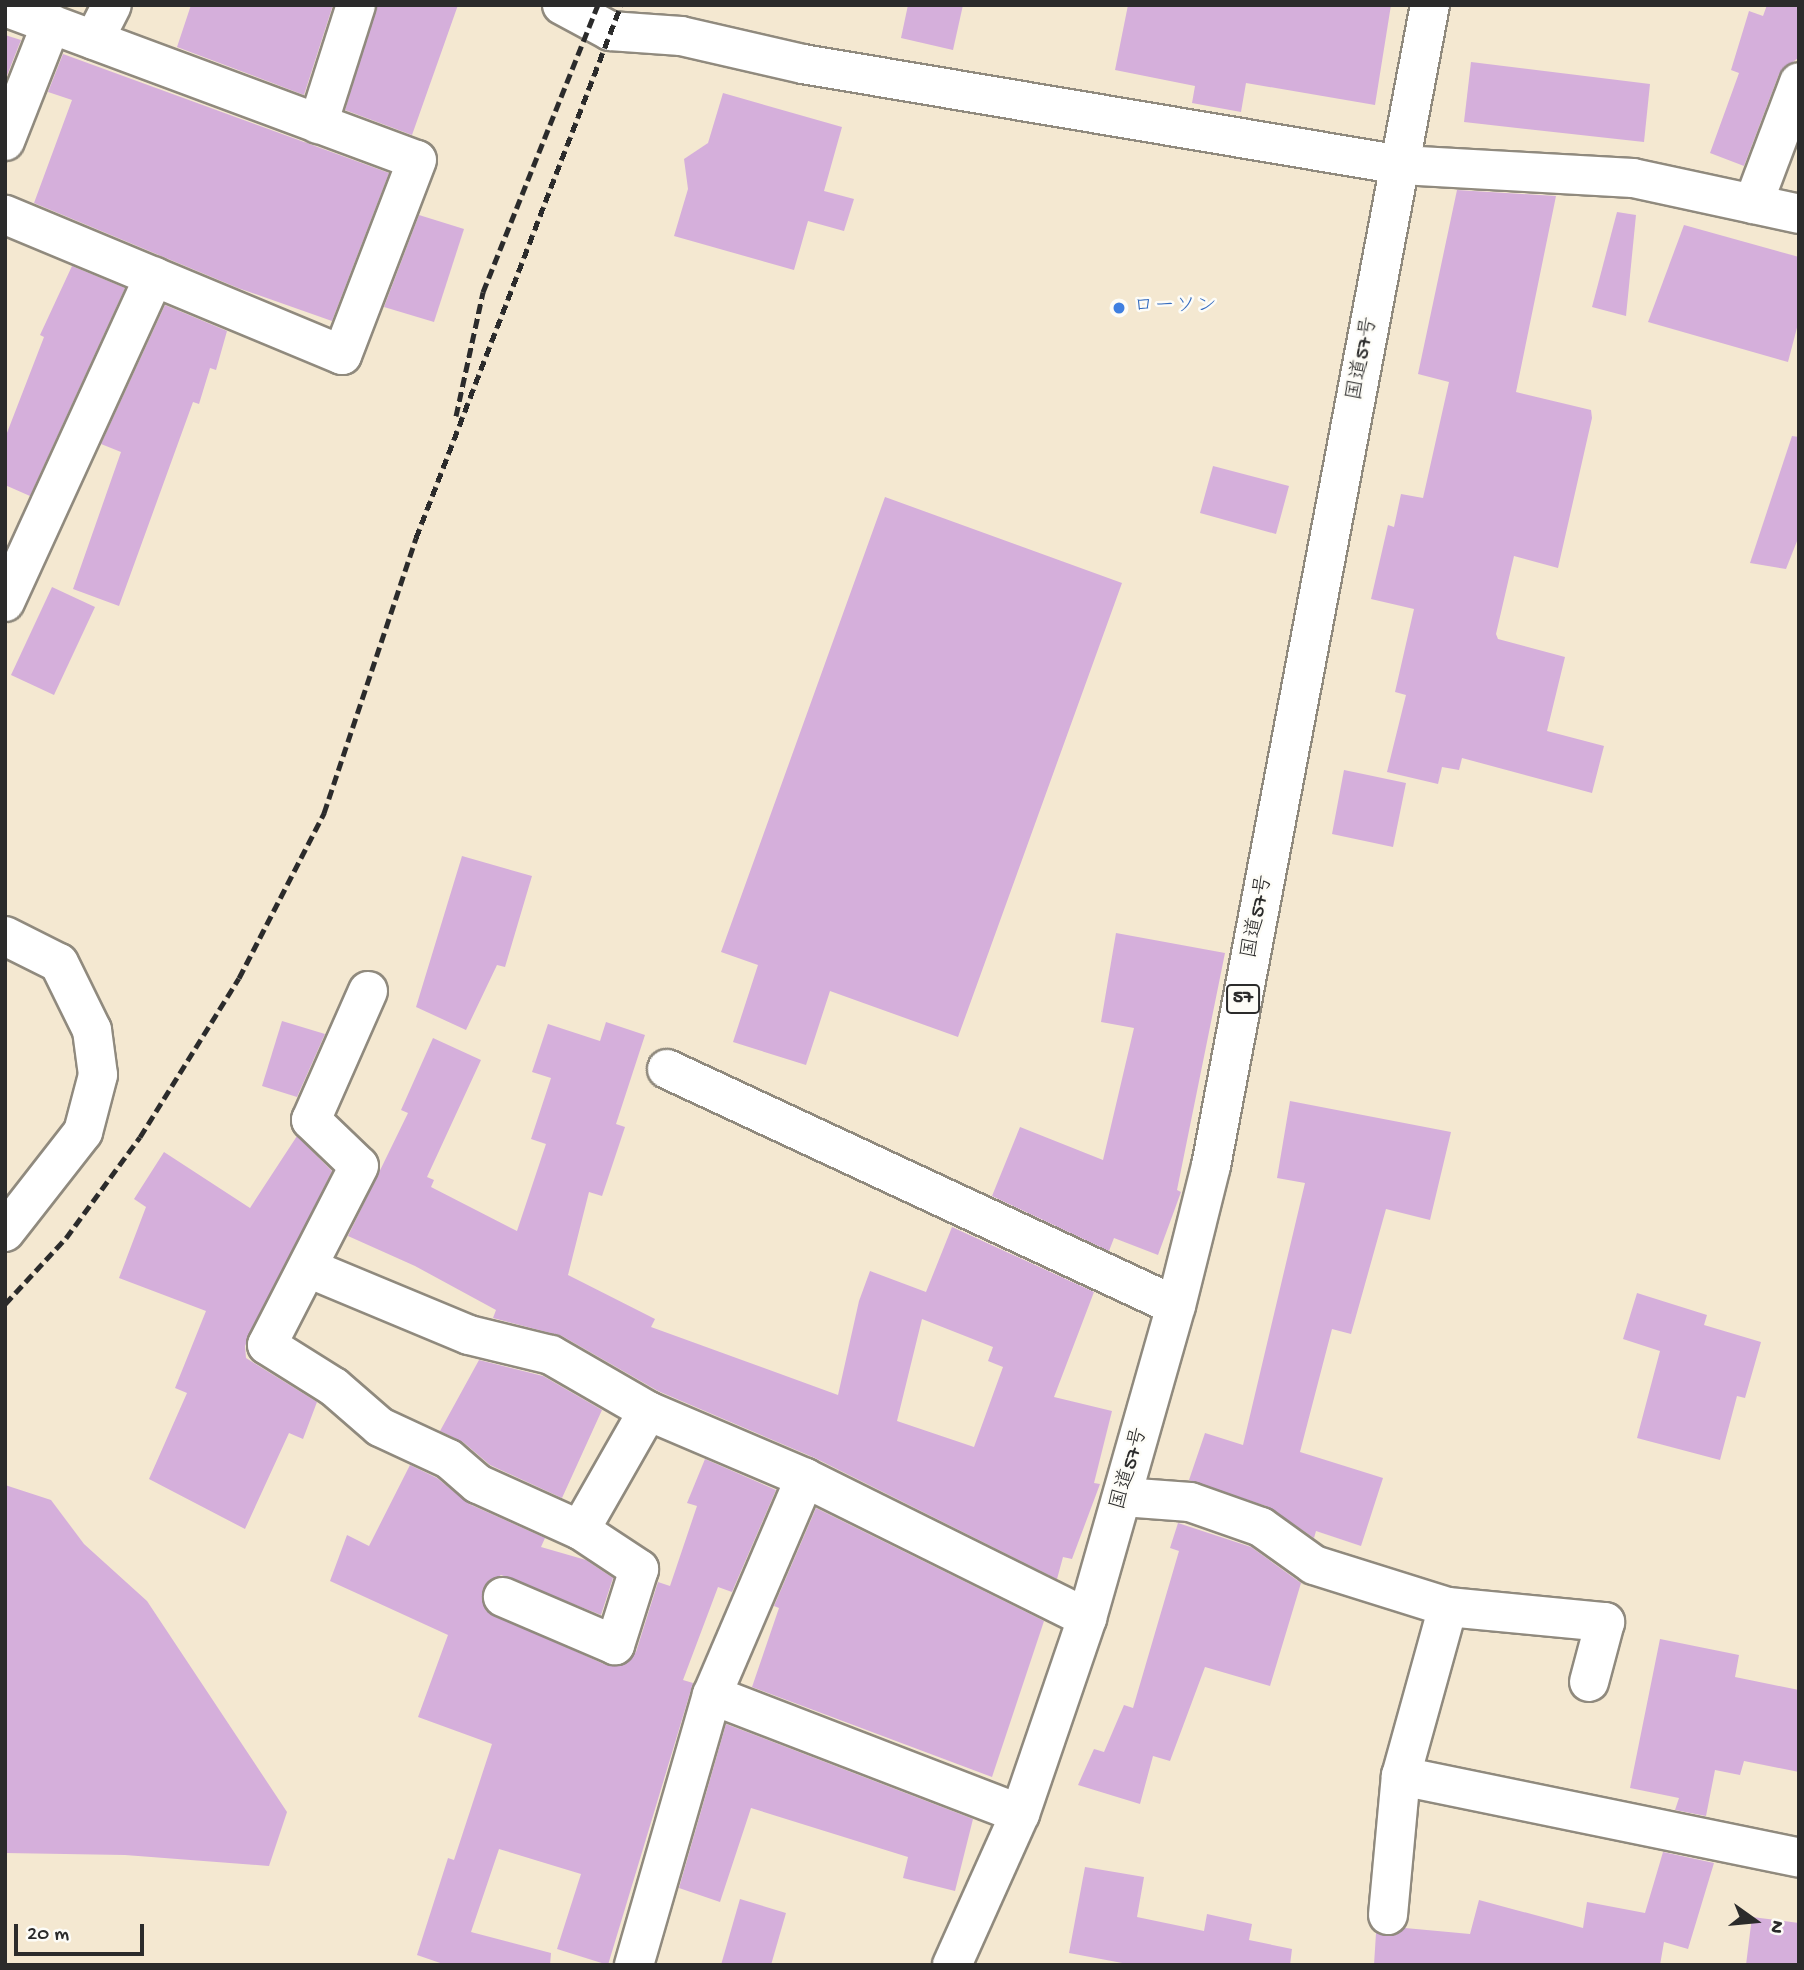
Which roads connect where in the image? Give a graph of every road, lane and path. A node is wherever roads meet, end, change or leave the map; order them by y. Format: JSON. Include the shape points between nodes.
{"nodes":[{"id":1,"x":112,"y":5,"type":"edge"},
{"id":2,"x":356,"y":5,"type":"edge"},
{"id":3,"x":562,"y":5,"type":"edge"},
{"id":4,"x":1430,"y":5,"type":"edge"},
{"id":5,"x":5,"y":7,"type":"edge"},
{"id":6,"x":688,"y":21,"type":"edge"},
{"id":7,"x":51,"y":24,"type":"junction"},
{"id":8,"x":94,"y":40,"type":"junction"},
{"id":9,"x":1797,"y":94,"type":"edge"},
{"id":10,"x":318,"y":124,"type":"junction"},
{"id":11,"x":5,"y":141,"type":"edge"},
{"id":12,"x":1401,"y":165,"type":"junction"},
{"id":13,"x":1753,"y":204,"type":"junction"},
{"id":14,"x":1799,"y":214,"type":"edge"},
{"id":15,"x":5,"y":215,"type":"edge"},
{"id":16,"x":154,"y":277,"type":"junction"},
{"id":17,"x":5,"y":602,"type":"edge"},
{"id":18,"x":5,"y":936,"type":"edge"},
{"id":19,"x":368,"y":991,"type":"dead end"},
{"id":20,"x":667,"y":1069,"type":"dead end"},
{"id":21,"x":5,"y":1232,"type":"edge"},
{"id":22,"x":308,"y":1268,"type":"junction"},
{"id":23,"x":1176,"y":1306,"type":"junction"},
{"id":24,"x":648,"y":1411,"type":"junction"},
{"id":25,"x":805,"y":1478,"type":"junction"},
{"id":26,"x":1123,"y":1497,"type":"junction"},
{"id":27,"x":580,"y":1530,"type":"junction"},
{"id":28,"x":503,"y":1597,"type":"dead end"},
{"id":29,"x":1448,"y":1607,"type":"junction"},
{"id":30,"x":1087,"y":1618,"type":"junction"},
{"id":31,"x":1588,"y":1682,"type":"dead end"},
{"id":32,"x":712,"y":1695,"type":"junction"},
{"id":33,"x":1401,"y":1776,"type":"junction"},
{"id":34,"x":1020,"y":1814,"type":"junction"},
{"id":35,"x":1799,"y":1858,"type":"edge"},
{"id":36,"x":1388,"y":1915,"type":"dead end"},
{"id":37,"x":634,"y":1965,"type":"edge"},
{"id":38,"x":952,"y":1965,"type":"edge"}],
"edges":[{"from":1,"to":8,"type":"main road"},
{"from":2,"to":10,"type":"main road"},
{"from":3,"to":6,"type":"main road","via":[[610,31]]},
{"from":4,"to":12,"type":"main road","name":"国道57号","number":"57"},
{"from":5,"to":7,"type":"main road"},
{"from":6,"to":12,"type":"main road","via":[[803,64]]},
{"from":7,"to":8,"type":"main road"},
{"from":7,"to":11,"type":"main road"},
{"from":8,"to":10,"type":"main road"},
{"from":9,"to":13,"type":"main road"},
{"from":10,"to":16,"type":"main road","via":[[417,160],[342,355]]},
{"from":12,"to":13,"type":"main road","via":[[1633,178]]},
{"from":12,"to":23,"type":"main road","name":"国道57号","number":"57","via":[[1213,1153]]},
{"from":13,"to":14,"type":"main road"},
{"from":15,"to":16,"type":"main road"},
{"from":16,"to":17,"type":"main road"},
{"from":18,"to":21,"type":"main road","via":[[59,963],[92,1030],[98,1075],[83,1132]]},
{"from":19,"to":22,"type":"main road","via":[[311,1120],[359,1166]]},
{"from":20,"to":23,"type":"main road"},
{"from":22,"to":24,"type":"main road","via":[[469,1335],[551,1355]]},
{"from":22,"to":27,"type":"main road","via":[[267,1345],[334,1387],[380,1427],[449,1459],[478,1484]]},
{"from":23,"to":26,"type":"main road","name":"国道57号","number":"57"},
{"from":24,"to":25,"type":"main road"},
{"from":24,"to":27,"type":"main road"},
{"from":25,"to":30,"type":"main road"},
{"from":25,"to":32,"type":"main road"},
{"from":26,"to":29,"type":"main road","via":[[1190,1502],[1261,1527],[1314,1565]]},
{"from":26,"to":30,"type":"main road","name":"国道57号","number":"57"},
{"from":27,"to":28,"type":"main road","via":[[639,1569],[615,1645]]},
{"from":29,"to":31,"type":"main road","via":[[1605,1622]]},
{"from":29,"to":33,"type":"main road"},
{"from":30,"to":34,"type":"main road","name":"国道57号","number":"57"},
{"from":32,"to":34,"type":"main road"},
{"from":32,"to":37,"type":"main road"},
{"from":33,"to":35,"type":"main road"},
{"from":33,"to":36,"type":"main road"},
{"from":34,"to":38,"type":"main road","name":"国道57号","number":"57"}]}
